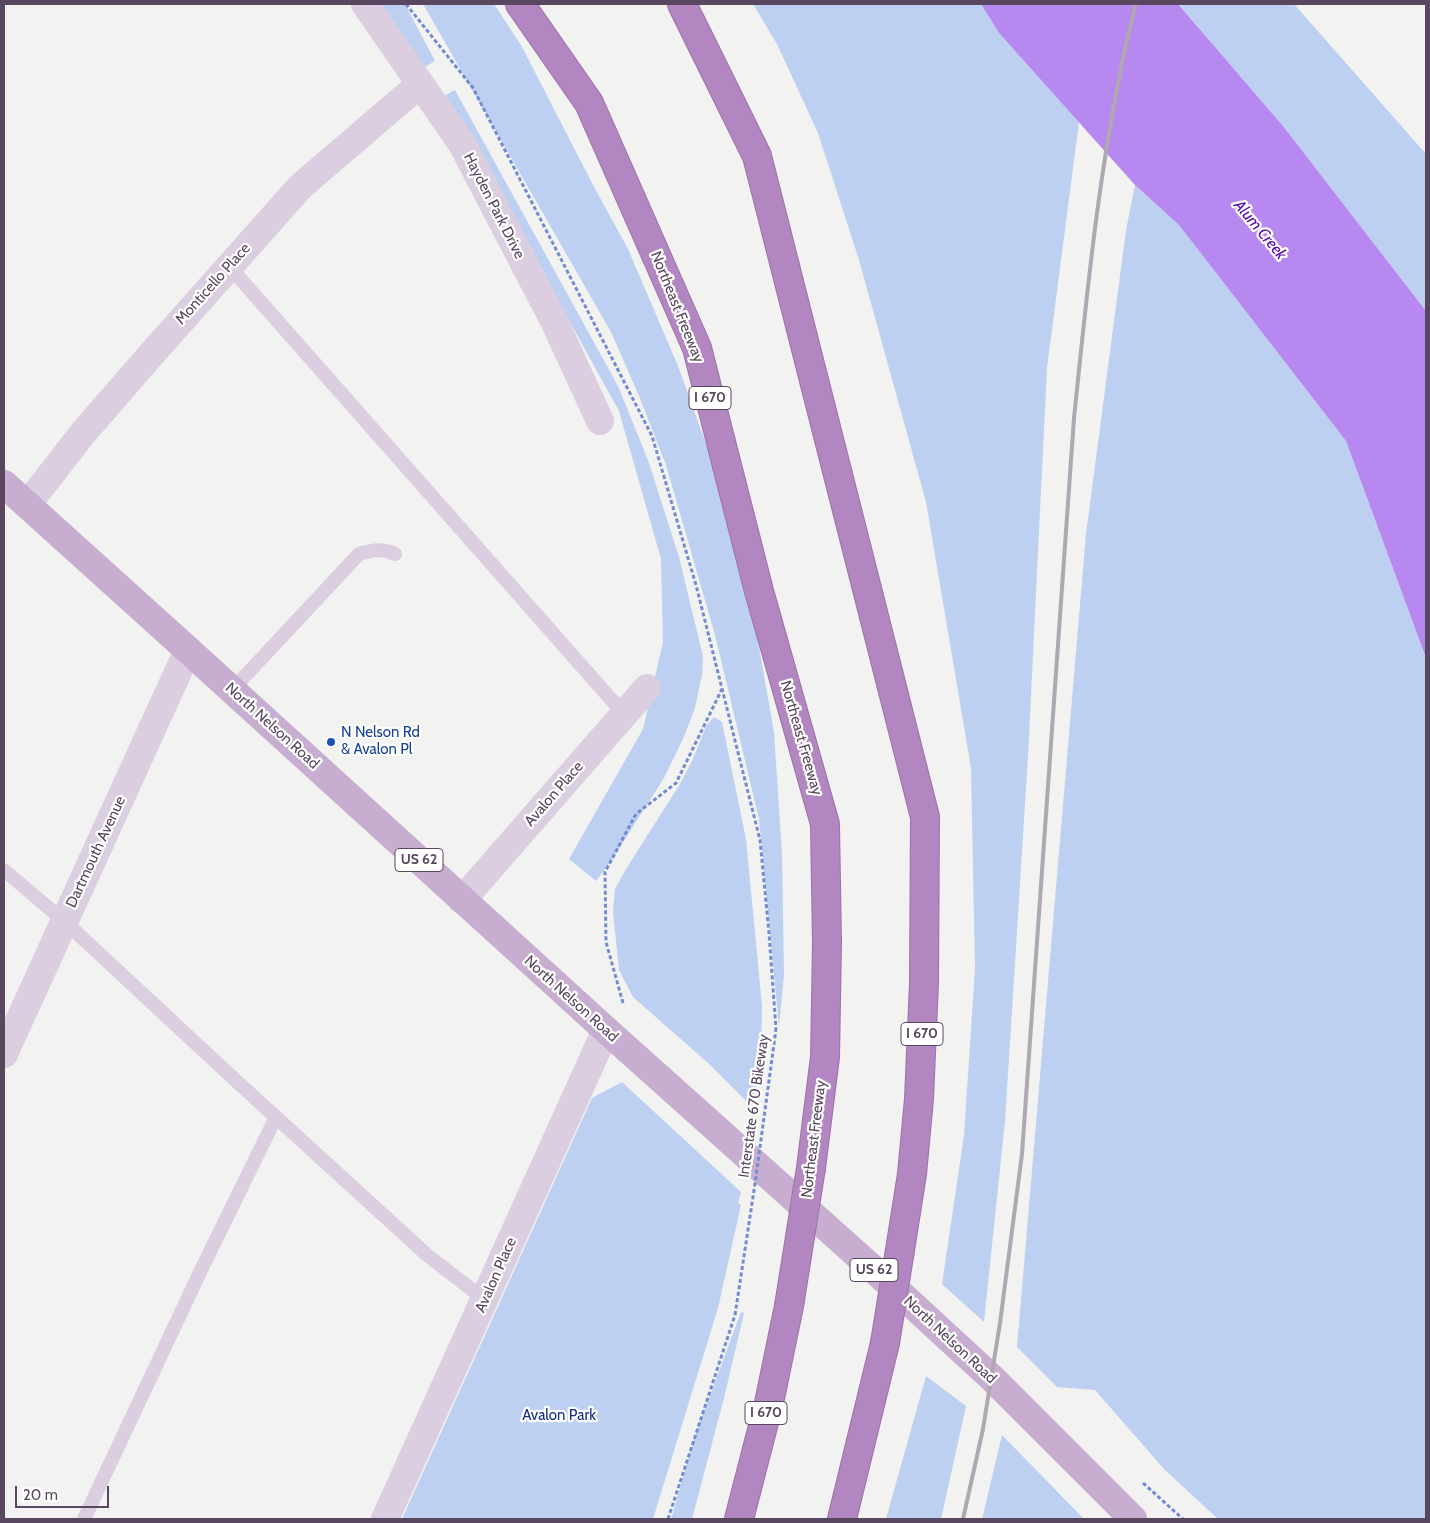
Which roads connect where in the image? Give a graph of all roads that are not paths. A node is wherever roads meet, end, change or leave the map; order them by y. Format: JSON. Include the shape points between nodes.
{"nodes":[{"id":1,"x":365,"y":4,"type":"edge"},
{"id":2,"x":520,"y":4,"type":"edge"},
{"id":3,"x":682,"y":4,"type":"edge"},
{"id":4,"x":420,"y":84,"type":"junction"},
{"id":5,"x":230,"y":266,"type":"junction"},
{"id":6,"x":600,"y":421,"type":"dead end"},
{"id":7,"x":4,"y":484,"type":"edge"},
{"id":8,"x":27,"y":505,"type":"junction"},
{"id":9,"x":395,"y":554,"type":"dead end"},
{"id":10,"x":188,"y":650,"type":"junction"},
{"id":11,"x":647,"y":688,"type":"dead end"},
{"id":12,"x":232,"y":690,"type":"junction"},
{"id":13,"x":624,"y":714,"type":"junction"},
{"id":14,"x":4,"y":870,"type":"edge"},
{"id":15,"x":462,"y":900,"type":"junction"},
{"id":16,"x":64,"y":921,"type":"junction"},
{"id":17,"x":606,"y":1030,"type":"junction"},
{"id":18,"x":4,"y":1054,"type":"edge"},
{"id":19,"x":276,"y":1117,"type":"junction"},
{"id":20,"x":485,"y":1300,"type":"junction"},
{"id":21,"x":84,"y":1519,"type":"edge"},
{"id":22,"x":385,"y":1519,"type":"edge"},
{"id":23,"x":739,"y":1519,"type":"edge"},
{"id":24,"x":842,"y":1519,"type":"edge"},
{"id":25,"x":1133,"y":1519,"type":"edge"}],
"edges":[{"from":1,"to":4,"type":"street","name":"Hayden Park Drive"},
{"from":2,"to":23,"type":"highway","name":"Northeast Freeway","number":"I 670","bridge":true,"via":[[589,103],[698,348],[759,591],[825,824],[825,1057],[789,1306],[769,1403]]},
{"from":3,"to":24,"type":"highway","number":"I 670","bridge":true,"via":[[757,156],[925,817],[924,983],[912,1174],[885,1343]]},
{"from":4,"to":5,"type":"street","name":"Monticello Place","via":[[300,187]]},
{"from":4,"to":6,"type":"street","name":"Hayden Park Drive","via":[[462,144],[554,321]]},
{"from":5,"to":8,"type":"street","name":"Monticello Place","via":[[83,433]]},
{"from":5,"to":13,"type":"lane"},
{"from":7,"to":8,"type":"main road","name":"North Nelson Road","number":"US 62"},
{"from":8,"to":10,"type":"main road","name":"North Nelson Road","number":"US 62"},
{"from":9,"to":12,"type":"lane","via":[[388,550],[373,550],[360,554]]},
{"from":10,"to":12,"type":"main road","name":"North Nelson Road","number":"US 62"},
{"from":10,"to":16,"type":"street","name":"Dartmouth Avenue"},
{"from":11,"to":13,"type":"street","name":"Avalon Place"},
{"from":12,"to":15,"type":"main road","name":"North Nelson Road","number":"US 62"},
{"from":13,"to":15,"type":"street","name":"Avalon Place"},
{"from":14,"to":16,"type":"lane"},
{"from":15,"to":17,"type":"main road","name":"North Nelson Road","number":"US 62"},
{"from":16,"to":18,"type":"street","name":"Dartmouth Avenue"},
{"from":16,"to":19,"type":"lane"},
{"from":17,"to":20,"type":"street","name":"Avalon Place"},
{"from":17,"to":25,"type":"main road","name":"North Nelson Road","number":"US 62","via":[[964,1352]]},
{"from":19,"to":20,"type":"lane","via":[[426,1254]]},
{"from":19,"to":21,"type":"lane"},
{"from":20,"to":22,"type":"street","name":"Avalon Place"}]}
